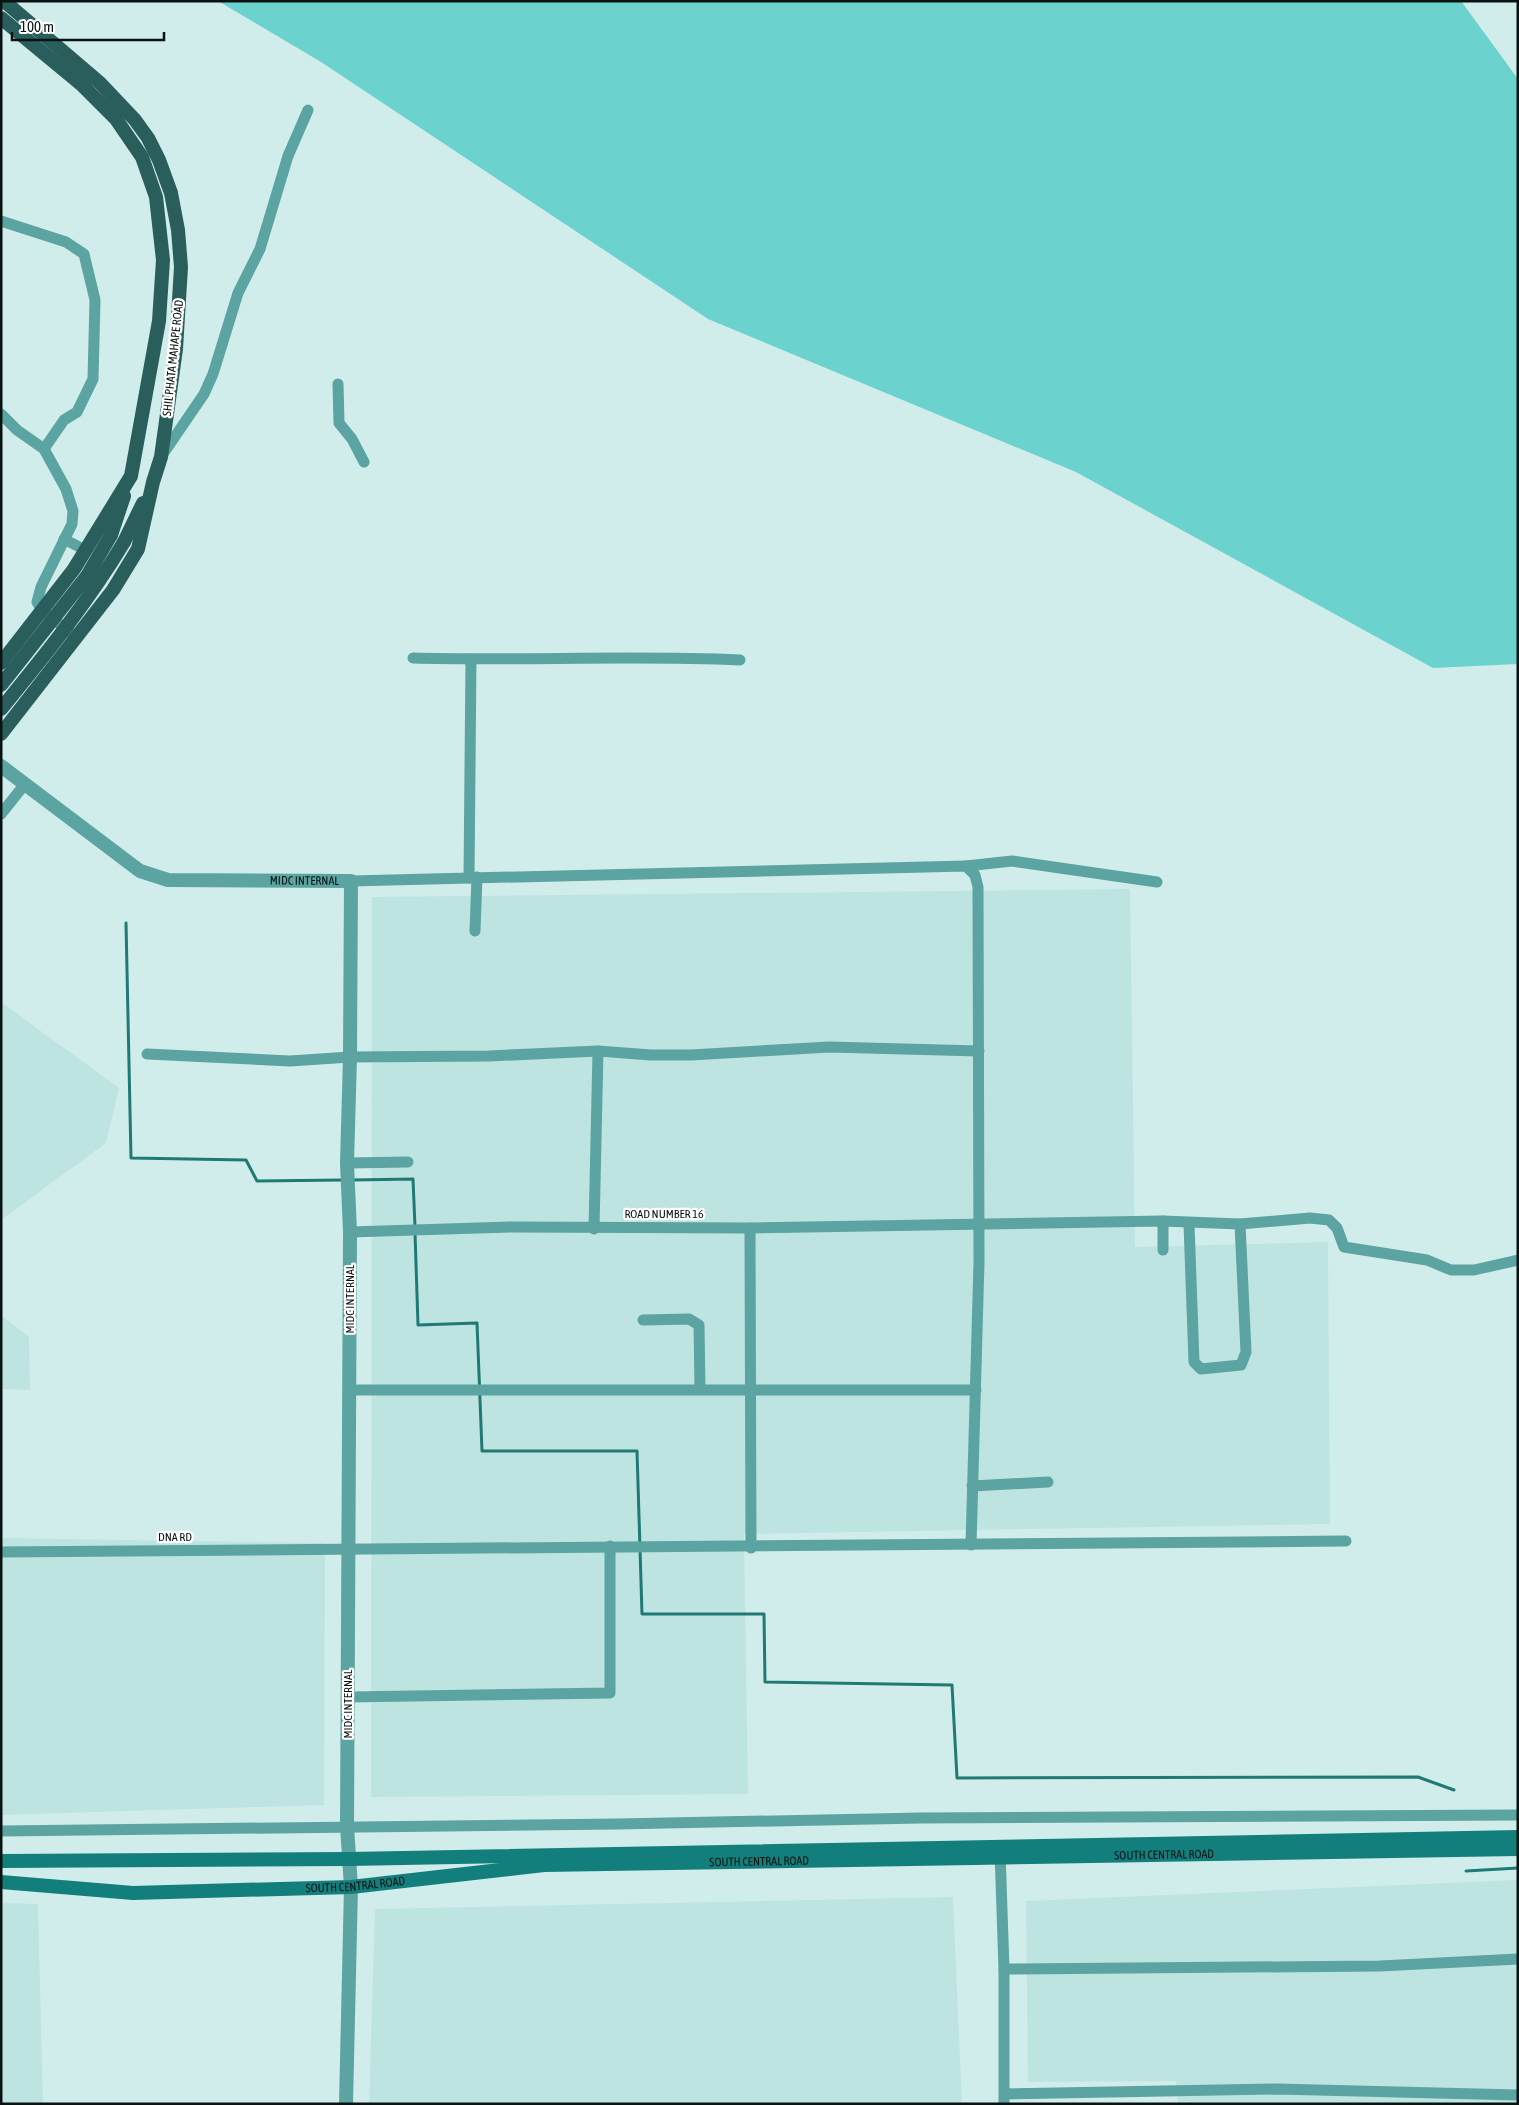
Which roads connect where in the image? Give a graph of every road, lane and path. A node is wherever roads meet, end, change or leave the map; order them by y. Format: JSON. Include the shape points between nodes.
{"nodes":[{"id":1,"x":4,"y":1,"type":"edge"},
{"id":2,"x":1,"y":18,"type":"edge"},
{"id":3,"x":308,"y":110,"type":"dead end"},
{"id":4,"x":1,"y":221,"type":"edge"},
{"id":5,"x":338,"y":384,"type":"dead end"},
{"id":6,"x":1,"y":414,"type":"edge"},
{"id":7,"x":44,"y":449,"type":"junction"},
{"id":8,"x":161,"y":458,"type":"junction"},
{"id":9,"x":364,"y":462,"type":"dead end"},
{"id":10,"x":131,"y":476,"type":"junction"},
{"id":11,"x":153,"y":482,"type":"junction"},
{"id":12,"x":64,"y":539,"type":"junction"},
{"id":13,"x":117,"y":539,"type":"junction"},
{"id":14,"x":85,"y":550,"type":"junction"},
{"id":15,"x":42,"y":610,"type":"junction"},
{"id":16,"x":77,"y":638,"type":"junction"},
{"id":17,"x":414,"y":658,"type":"dead end"},
{"id":18,"x":471,"y":659,"type":"junction"},
{"id":19,"x":740,"y":660,"type":"dead end"},
{"id":20,"x":1,"y":663,"type":"edge"},
{"id":21,"x":1,"y":686,"type":"edge"},
{"id":22,"x":1,"y":709,"type":"edge"},
{"id":23,"x":1,"y":734,"type":"edge"},
{"id":24,"x":1,"y":766,"type":"edge"},
{"id":25,"x":25,"y":784,"type":"junction"},
{"id":26,"x":1,"y":814,"type":"edge"},
{"id":27,"x":966,"y":866,"type":"junction"},
{"id":28,"x":473,"y":878,"type":"junction"},
{"id":29,"x":351,"y":880,"type":"junction"},
{"id":30,"x":1157,"y":882,"type":"dead end"},
{"id":31,"x":475,"y":931,"type":"dead end"},
{"id":32,"x":598,"y":1051,"type":"junction"},
{"id":33,"x":979,"y":1051,"type":"junction"},
{"id":34,"x":147,"y":1054,"type":"dead end"},
{"id":35,"x":350,"y":1057,"type":"junction"},
{"id":36,"x":408,"y":1162,"type":"dead end"},
{"id":37,"x":347,"y":1163,"type":"junction"},
{"id":38,"x":1163,"y":1222,"type":"junction"},
{"id":39,"x":1190,"y":1224,"type":"junction"},
{"id":40,"x":1240,"y":1224,"type":"junction"},
{"id":41,"x":979,"y":1225,"type":"junction"},
{"id":42,"x":594,"y":1228,"type":"junction"},
{"id":43,"x":750,"y":1228,"type":"junction"},
{"id":44,"x":350,"y":1232,"type":"junction"},
{"id":45,"x":1163,"y":1250,"type":"dead end"},
{"id":46,"x":1518,"y":1260,"type":"edge"},
{"id":47,"x":643,"y":1320,"type":"dead end"},
{"id":48,"x":700,"y":1389,"type":"junction"},
{"id":49,"x":349,"y":1390,"type":"junction"},
{"id":50,"x":750,"y":1390,"type":"junction"},
{"id":51,"x":976,"y":1390,"type":"junction"},
{"id":52,"x":1048,"y":1482,"type":"dead end"},
{"id":53,"x":972,"y":1486,"type":"junction"},
{"id":54,"x":1346,"y":1541,"type":"dead end"},
{"id":55,"x":972,"y":1545,"type":"junction"},
{"id":56,"x":614,"y":1546,"type":"junction"},
{"id":57,"x":751,"y":1548,"type":"junction"},
{"id":58,"x":349,"y":1550,"type":"junction"},
{"id":59,"x":1,"y":1552,"type":"edge"},
{"id":60,"x":348,"y":1697,"type":"junction"},
{"id":61,"x":1518,"y":1815,"type":"edge"},
{"id":62,"x":347,"y":1826,"type":"junction"},
{"id":63,"x":1,"y":1831,"type":"edge"},
{"id":64,"x":1518,"y":1836,"type":"edge"},
{"id":65,"x":1518,"y":1849,"type":"edge"},
{"id":66,"x":1000,"y":1852,"type":"junction"},
{"id":67,"x":349,"y":1859,"type":"junction"},
{"id":68,"x":1,"y":1861,"type":"edge"},
{"id":69,"x":1,"y":1882,"type":"edge"},
{"id":70,"x":351,"y":1887,"type":"junction"},
{"id":71,"x":1518,"y":1959,"type":"edge"},
{"id":72,"x":1004,"y":1969,"type":"junction"},
{"id":73,"x":1518,"y":2095,"type":"edge"},
{"id":74,"x":1071,"y":2098,"type":"edge"},
{"id":75,"x":1005,"y":2099,"type":"edge"},
{"id":76,"x":346,"y":2104,"type":"edge"}],
"edges":[{"from":1,"to":8,"type":"main road","name":"SHIL PHATA MAHAPE ROAD","via":[[100,82],[135,120],[159,160],[171,193],[181,267],[176,349]]},
{"from":2,"to":10,"type":"main road","name":"SHIL PHATA MAHAPE ROAD","via":[[81,84],[116,119],[142,157],[156,198],[163,260],[159,321]]},
{"from":3,"to":8,"type":"street","via":[[288,156],[260,249],[238,292],[214,374]]},
{"from":4,"to":7,"type":"street","via":[[66,242],[84,254],[95,300],[93,379],[77,412],[64,420]]},
{"from":5,"to":9,"type":"street","via":[[339,424],[352,439]]},
{"from":6,"to":7,"type":"street"},
{"from":7,"to":12,"type":"street","via":[[66,489],[73,511],[72,524]]},
{"from":8,"to":11,"type":"main road","name":"SHIL PHATA MAHAPE ROAD"},
{"from":10,"to":13,"type":"main road"},
{"from":10,"to":14,"type":"main road","name":"SHIL PHATA MAHAPE ROAD"},
{"from":11,"to":13,"type":"main road"},
{"from":11,"to":16,"type":"main road","name":"SHIL PHATA MAHAPE ROAD","via":[[138,549],[113,590]]},
{"from":12,"to":14,"type":"street"},
{"from":12,"to":15,"type":"street","via":[[38,596],[37,602]]},
{"from":13,"to":21,"type":"main road","bridge":true},
{"from":13,"to":22,"type":"main road","bridge":true,"via":[[99,583]]},
{"from":14,"to":15,"type":"main road","name":"SHIL PHATA MAHAPE ROAD"},
{"from":15,"to":16,"type":"street"},
{"from":15,"to":20,"type":"main road","name":"SHIL PHATA MAHAPE ROAD"},
{"from":16,"to":23,"type":"main road","name":"SHIL PHATA MAHAPE ROAD"},
{"from":17,"to":18,"type":"street"},
{"from":18,"to":19,"type":"street","via":[[679,657]]},
{"from":18,"to":28,"type":"street"},
{"from":24,"to":25,"type":"street","name":"MIDC INTERNAL"},
{"from":25,"to":26,"type":"street"},
{"from":25,"to":29,"type":"street","name":"MIDC INTERNAL","via":[[140,870],[168,880]]},
{"from":27,"to":28,"type":"street"},
{"from":27,"to":30,"type":"street","via":[[1012,861]]},
{"from":27,"to":33,"type":"street","via":[[975,875],[978,887]]},
{"from":28,"to":29,"type":"street"},
{"from":28,"to":31,"type":"street"},
{"from":29,"to":35,"type":"street","name":"MIDC INTERNAL"},
{"from":32,"to":33,"type":"street","via":[[651,1055],[829,1047]]},
{"from":32,"to":35,"type":"street"},
{"from":32,"to":42,"type":"street"},
{"from":33,"to":41,"type":"street"},
{"from":34,"to":35,"type":"street","via":[[290,1061]]},
{"from":35,"to":37,"type":"street","name":"MIDC INTERNAL"},
{"from":36,"to":37,"type":"street"},
{"from":37,"to":44,"type":"street","name":"MIDC INTERNAL"},
{"from":38,"to":39,"type":"street","name":"ROAD NUMBER 16"},
{"from":38,"to":41,"type":"street","name":"ROAD NUMBER 16"},
{"from":38,"to":45,"type":"street"},
{"from":39,"to":40,"type":"street","name":"ROAD NUMBER 16"},
{"from":39,"to":40,"type":"street","via":[[1194,1362],[1201,1369],[1241,1366],[1244,1360]]},
{"from":40,"to":46,"type":"street","name":"ROAD NUMBER 16","via":[[1310,1218],[1329,1220],[1337,1228],[1344,1247],[1427,1260],[1451,1270],[1474,1270]]},
{"from":41,"to":43,"type":"street","name":"ROAD NUMBER 16"},
{"from":41,"to":51,"type":"street"},
{"from":42,"to":43,"type":"street","name":"ROAD NUMBER 16"},
{"from":42,"to":44,"type":"street","name":"ROAD NUMBER 16"},
{"from":43,"to":50,"type":"street"},
{"from":44,"to":49,"type":"street","name":"MIDC INTERNAL"},
{"from":47,"to":48,"type":"street","via":[[689,1319],[699,1324]]},
{"from":48,"to":49,"type":"street"},
{"from":48,"to":50,"type":"street"},
{"from":49,"to":58,"type":"street","name":"MIDC INTERNAL"},
{"from":50,"to":51,"type":"street"},
{"from":50,"to":57,"type":"street"},
{"from":51,"to":53,"type":"street"},
{"from":52,"to":53,"type":"street"},
{"from":53,"to":55,"type":"street"},
{"from":54,"to":55,"type":"street","name":"DNA RD"},
{"from":55,"to":57,"type":"street","name":"DNA RD"},
{"from":56,"to":57,"type":"street","name":"DNA RD"},
{"from":56,"to":58,"type":"street","name":"DNA RD"},
{"from":56,"to":60,"type":"street","via":[[610,1693]]},
{"from":58,"to":59,"type":"street","name":"DNA RD"},
{"from":58,"to":60,"type":"street","name":"MIDC INTERNAL"},
{"from":60,"to":62,"type":"street","name":"MIDC INTERNAL"},
{"from":61,"to":62,"type":"street","via":[[921,1818]]},
{"from":62,"to":63,"type":"street"},
{"from":62,"to":67,"type":"street","name":"MIDC INTERNAL"},
{"from":64,"to":66,"type":"main road","name":"SOUTH CENTRAL ROAD"},
{"from":65,"to":66,"type":"main road","name":"SOUTH CENTRAL ROAD"},
{"from":66,"to":67,"type":"main road","name":"SOUTH CENTRAL ROAD"},
{"from":66,"to":70,"type":"main road","name":"SOUTH CENTRAL ROAD","via":[[544,1866]]},
{"from":66,"to":72,"type":"street"},
{"from":67,"to":68,"type":"main road","name":"SOUTH CENTRAL ROAD"},
{"from":67,"to":70,"type":"street","name":"MIDC INTERNAL"},
{"from":69,"to":70,"type":"main road","name":"SOUTH CENTRAL ROAD","via":[[133,1893]]},
{"from":70,"to":76,"type":"street","name":"MIDC INTERNAL"},
{"from":71,"to":72,"type":"street","via":[[1380,1966]]},
{"from":72,"to":75,"type":"street"},
{"from":73,"to":74,"type":"street","via":[[1277,2089]]},
{"from":74,"to":75,"type":"street"}]}
